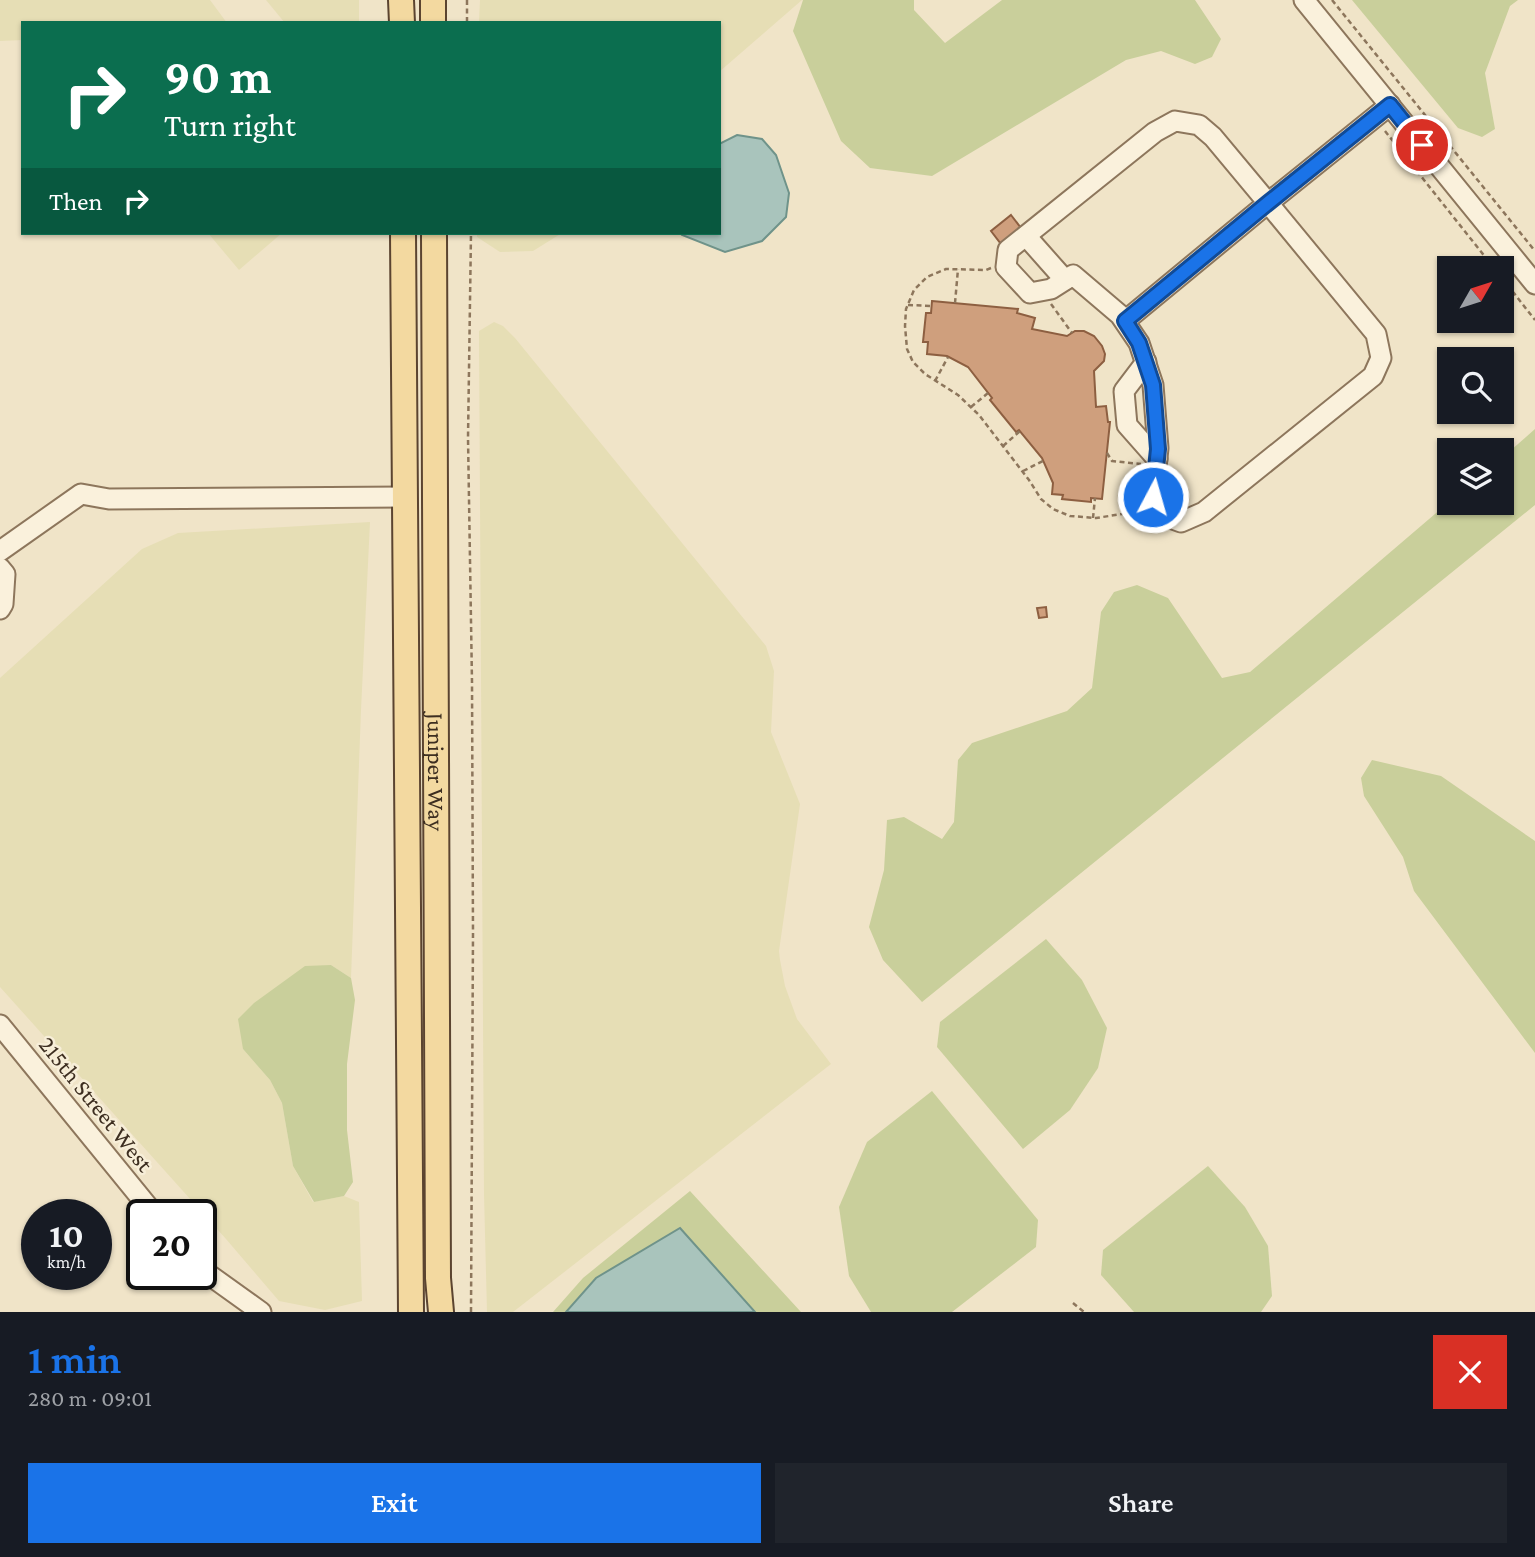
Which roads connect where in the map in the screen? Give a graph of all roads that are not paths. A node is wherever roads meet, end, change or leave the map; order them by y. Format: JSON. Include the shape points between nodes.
{"nodes":[{"id":1,"x":401,"y":0,"type":"edge"},
{"id":2,"x":433,"y":0,"type":"edge"},
{"id":3,"x":1304,"y":0,"type":"edge"},
{"id":4,"x":401,"y":21,"type":"edge"},
{"id":5,"x":433,"y":21,"type":"edge"},
{"id":6,"x":1382,"y":111,"type":"junction"},
{"id":7,"x":1268,"y":203,"type":"junction"},
{"id":8,"x":403,"y":235,"type":"edge"},
{"id":9,"x":434,"y":235,"type":"edge"},
{"id":10,"x":1026,"y":236,"type":"junction"},
{"id":11,"x":1065,"y":280,"type":"junction"},
{"id":12,"x":1535,"y":284,"type":"edge"},
{"id":13,"x":1125,"y":321,"type":"junction"},
{"id":14,"x":1146,"y":362,"type":"junction"},
{"id":15,"x":1145,"y":464,"type":"junction"},
{"id":16,"x":405,"y":497,"type":"junction"},
{"id":17,"x":0,"y":551,"type":"edge"},
{"id":18,"x":0,"y":568,"type":"edge"},
{"id":19,"x":0,"y":609,"type":"edge"},
{"id":20,"x":0,"y":1025,"type":"edge"},
{"id":21,"x":141,"y":1199,"type":"edge"},
{"id":22,"x":217,"y":1280,"type":"edge"},
{"id":23,"x":261,"y":1312,"type":"edge"},
{"id":24,"x":411,"y":1312,"type":"edge"},
{"id":25,"x":441,"y":1312,"type":"edge"}],
"edges":[{"from":1,"to":4,"type":"main road"},
{"from":2,"to":5,"type":"main road"},
{"from":3,"to":6,"type":"street"},
{"from":6,"to":7,"type":"street"},
{"from":6,"to":12,"type":"street"},
{"from":7,"to":10,"type":"street","via":[[1213,136],[1199,125],[1175,121]]},
{"from":7,"to":13,"type":"street"},
{"from":7,"to":15,"type":"street","via":[[1376,334],[1381,358],[1373,376],[1204,512],[1181,522],[1161,515]]},
{"from":8,"to":16,"type":"main road","name":"Juniper Way"},
{"from":9,"to":25,"type":"main road","name":"Juniper Way"},
{"from":10,"to":11,"type":"street"},
{"from":10,"to":11,"type":"street","via":[[1007,250],[1006,267],[1030,293],[1051,289]]},
{"from":11,"to":13,"type":"street","via":[[1073,275]]},
{"from":13,"to":14,"type":"street"},
{"from":14,"to":15,"type":"street","via":[[1153,385],[1158,449]]},
{"from":14,"to":15,"type":"street","via":[[1124,391],[1127,425]]},
{"from":16,"to":17,"type":"street","via":[[109,499],[81,494]]},
{"from":16,"to":24,"type":"main road","name":"Juniper Way"},
{"from":18,"to":19,"type":"street","via":[[5,574]]},
{"from":20,"to":21,"type":"street","name":"215th Street West"},
{"from":22,"to":23,"type":"street"}]}
